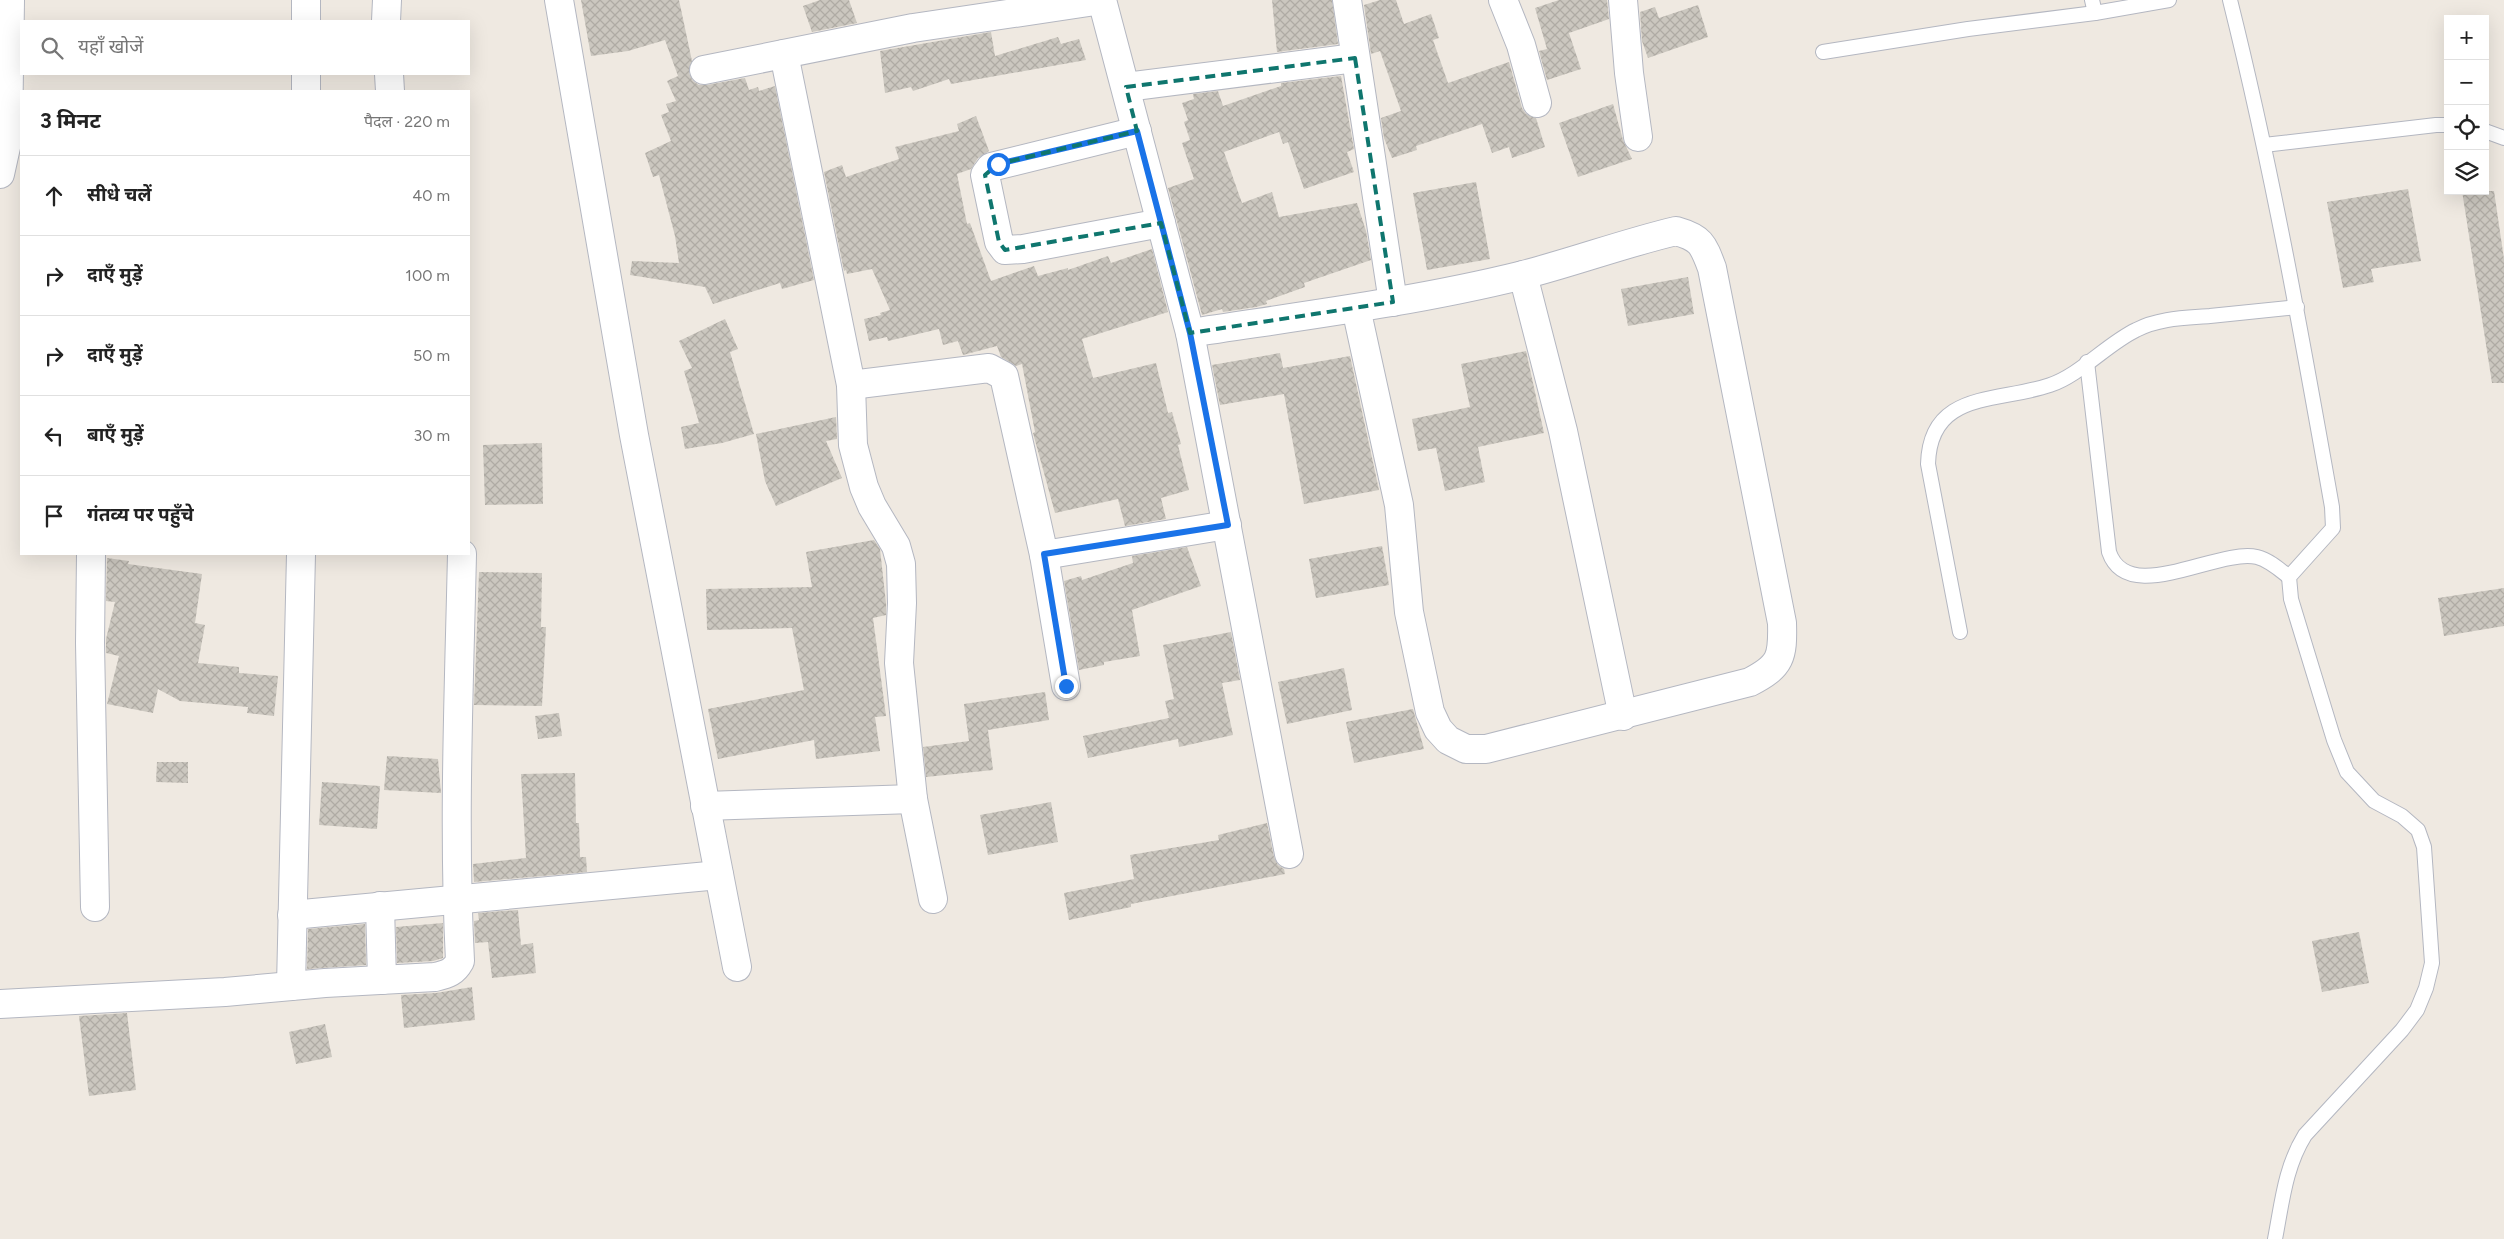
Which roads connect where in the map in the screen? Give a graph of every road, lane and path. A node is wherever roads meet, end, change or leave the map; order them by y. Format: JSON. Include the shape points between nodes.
{"nodes":[{"id":1,"x":10,"y":0,"type":"edge"},
{"id":2,"x":306,"y":0,"type":"edge"},
{"id":3,"x":386,"y":0,"type":"edge"},
{"id":4,"x":559,"y":0,"type":"edge"},
{"id":5,"x":1102,"y":0,"type":"edge"},
{"id":6,"x":1347,"y":0,"type":"edge"},
{"id":7,"x":1503,"y":0,"type":"edge"},
{"id":8,"x":1623,"y":0,"type":"edge"},
{"id":9,"x":2168,"y":0,"type":"edge"},
{"id":10,"x":2230,"y":0,"type":"edge"},
{"id":11,"x":2094,"y":6,"type":"edge"},
{"id":12,"x":306,"y":20,"type":"edge"},
{"id":13,"x":386,"y":20,"type":"edge"},
{"id":14,"x":1823,"y":52,"type":"dead end"},
{"id":15,"x":784,"y":54,"type":"junction"},
{"id":16,"x":1355,"y":58,"type":"junction"},
{"id":17,"x":704,"y":70,"type":"dead end"},
{"id":18,"x":306,"y":75,"type":"edge"},
{"id":19,"x":389,"y":75,"type":"edge"},
{"id":20,"x":1126,"y":87,"type":"junction"},
{"id":21,"x":306,"y":90,"type":"edge"},
{"id":22,"x":390,"y":90,"type":"edge"},
{"id":23,"x":1537,"y":103,"type":"dead end"},
{"id":24,"x":2444,"y":125,"type":"edge"},
{"id":25,"x":1137,"y":131,"type":"junction"},
{"id":26,"x":2489,"y":132,"type":"edge"},
{"id":27,"x":1638,"y":137,"type":"dead end"},
{"id":28,"x":10,"y":138,"type":"edge"},
{"id":29,"x":2504,"y":138,"type":"edge"},
{"id":30,"x":2264,"y":145,"type":"junction"},
{"id":31,"x":0,"y":174,"type":"edge"},
{"id":32,"x":1161,"y":223,"type":"junction"},
{"id":33,"x":1523,"y":275,"type":"junction"},
{"id":34,"x":1393,"y":302,"type":"junction"},
{"id":35,"x":2297,"y":307,"type":"junction"},
{"id":36,"x":1356,"y":308,"type":"junction"},
{"id":37,"x":1190,"y":333,"type":"junction"},
{"id":38,"x":2087,"y":362,"type":"junction"},
{"id":39,"x":851,"y":384,"type":"junction"},
{"id":40,"x":1228,"y":525,"type":"junction"},
{"id":41,"x":1044,"y":554,"type":"junction"},
{"id":42,"x":92,"y":555,"type":"edge"},
{"id":43,"x":301,"y":555,"type":"edge"},
{"id":44,"x":462,"y":555,"type":"edge"},
{"id":45,"x":2289,"y":577,"type":"junction"},
{"id":46,"x":1960,"y":632,"type":"dead end"},
{"id":47,"x":1066,"y":686,"type":"dead end"},
{"id":48,"x":1623,"y":716,"type":"junction"},
{"id":49,"x":913,"y":799,"type":"junction"},
{"id":50,"x":705,"y":806,"type":"junction"},
{"id":51,"x":1290,"y":854,"type":"dead end"},
{"id":52,"x":719,"y":875,"type":"junction"},
{"id":53,"x":457,"y":899,"type":"junction"},
{"id":54,"x":933,"y":899,"type":"dead end"},
{"id":55,"x":380,"y":906,"type":"junction"},
{"id":56,"x":95,"y":907,"type":"dead end"},
{"id":57,"x":292,"y":915,"type":"junction"},
{"id":58,"x":737,"y":967,"type":"dead end"},
{"id":59,"x":382,"y":980,"type":"junction"},
{"id":60,"x":291,"y":986,"type":"junction"},
{"id":61,"x":0,"y":1004,"type":"edge"},
{"id":62,"x":2275,"y":1239,"type":"edge"}],
"edges":[{"from":1,"to":28,"type":"street"},
{"from":2,"to":12,"type":"street"},
{"from":3,"to":13,"type":"street"},
{"from":4,"to":50,"type":"street","via":[[634,435]]},
{"from":5,"to":15,"type":"street","via":[[913,28]]},
{"from":5,"to":20,"type":"street"},
{"from":6,"to":16,"type":"street"},
{"from":7,"to":23,"type":"street","via":[[1521,45]]},
{"from":8,"to":27,"type":"street"},
{"from":9,"to":11,"type":"lane"},
{"from":10,"to":30,"type":"lane"},
{"from":11,"to":14,"type":"lane"},
{"from":15,"to":17,"type":"street"},
{"from":15,"to":39,"type":"street"},
{"from":16,"to":20,"type":"street"},
{"from":16,"to":34,"type":"street"},
{"from":18,"to":21,"type":"street"},
{"from":19,"to":22,"type":"street"},
{"from":20,"to":25,"type":"street"},
{"from":24,"to":30,"type":"lane"},
{"from":25,"to":32,"type":"street"},
{"from":25,"to":32,"type":"street","via":[[991,167],[985,175],[999,242],[1005,250],[1023,249]]},
{"from":26,"to":29,"type":"lane"},
{"from":28,"to":31,"type":"street"},
{"from":30,"to":35,"type":"lane"},
{"from":32,"to":37,"type":"street"},
{"from":33,"to":34,"type":"street"},
{"from":33,"to":48,"type":"street","via":[[1563,431]]},
{"from":33,"to":48,"type":"street","via":[[1676,231],[1695,236],[1712,268],[1782,622],[1780,660],[1769,673],[1750,682]]},
{"from":34,"to":36,"type":"street"},
{"from":35,"to":38,"type":"lane","via":[[2160,320],[2117,340]]},
{"from":35,"to":45,"type":"lane","via":[[2333,528]]},
{"from":36,"to":37,"type":"street"},
{"from":36,"to":48,"type":"street","via":[[1399,505],[1413,634],[1430,712],[1438,729],[1448,740],[1466,749],[1486,749]]},
{"from":37,"to":40,"type":"street"},
{"from":38,"to":45,"type":"lane","via":[[2108,552],[2113,565],[2123,572],[2141,576],[2243,556],[2271,563]]},
{"from":38,"to":46,"type":"lane","via":[[2052,385],[1976,401],[1955,410],[1936,427],[1928,444],[1928,464]]},
{"from":39,"to":41,"type":"street","via":[[989,368],[1004,376]]},
{"from":39,"to":49,"type":"street","via":[[853,445],[864,487],[896,546],[901,564],[899,663]]},
{"from":40,"to":41,"type":"street"},
{"from":40,"to":51,"type":"street"},
{"from":41,"to":47,"type":"street"},
{"from":42,"to":56,"type":"street","via":[[90,644]]},
{"from":43,"to":57,"type":"street"},
{"from":44,"to":53,"type":"street"},
{"from":45,"to":62,"type":"lane","via":[[2291,599],[2334,740],[2347,772],[2374,801],[2402,816],[2418,830],[2424,847],[2432,964],[2426,988],[2402,1030],[2305,1135],[2294,1152]]},
{"from":49,"to":50,"type":"street"},
{"from":49,"to":54,"type":"street"},
{"from":50,"to":52,"type":"street"},
{"from":52,"to":53,"type":"street"},
{"from":52,"to":58,"type":"street"},
{"from":53,"to":55,"type":"street"},
{"from":53,"to":59,"type":"street","via":[[460,961],[456,969],[435,976]]},
{"from":55,"to":57,"type":"street"},
{"from":55,"to":59,"type":"street"},
{"from":57,"to":60,"type":"street"},
{"from":59,"to":60,"type":"street"},
{"from":60,"to":61,"type":"street"}]}
